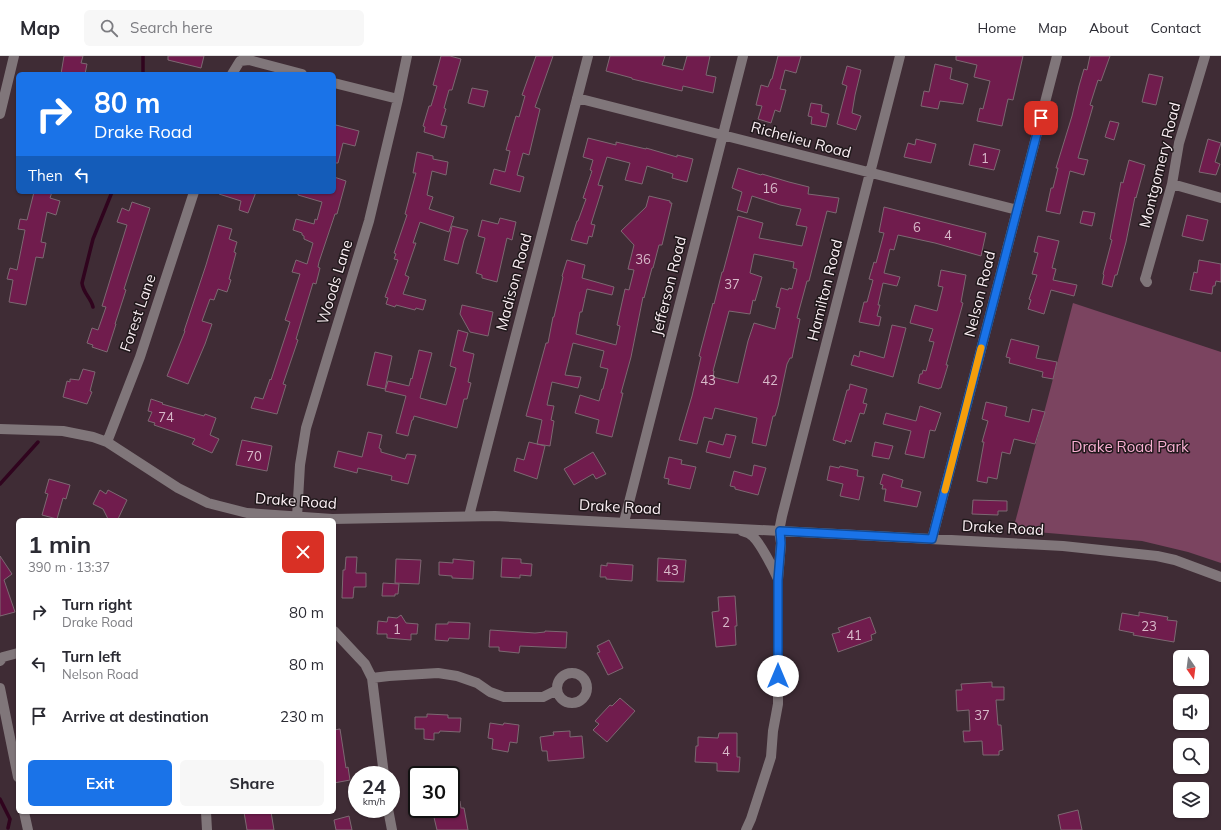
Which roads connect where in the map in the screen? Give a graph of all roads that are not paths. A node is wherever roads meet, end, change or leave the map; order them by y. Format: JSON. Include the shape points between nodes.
{"nodes":[{"id":1,"x":14,"y":56,"type":"edge"},
{"id":2,"x":407,"y":56,"type":"edge"},
{"id":3,"x":588,"y":56,"type":"edge"},
{"id":4,"x":743,"y":56,"type":"edge"},
{"id":5,"x":900,"y":56,"type":"edge"},
{"id":6,"x":1057,"y":56,"type":"edge"},
{"id":7,"x":1205,"y":56,"type":"edge"},
{"id":8,"x":239,"y":58,"type":"edge"},
{"id":9,"x":233,"y":72,"type":"edge"},
{"id":10,"x":294,"y":72,"type":"edge"},
{"id":11,"x":336,"y":83,"type":"edge"},
{"id":12,"x":577,"y":98,"type":"junction"},
{"id":13,"x":398,"y":100,"type":"junction"},
{"id":14,"x":0,"y":114,"type":"edge"},
{"id":15,"x":723,"y":135,"type":"junction"},
{"id":16,"x":870,"y":174,"type":"junction"},
{"id":17,"x":1172,"y":184,"type":"junction"},
{"id":18,"x":193,"y":194,"type":"edge"},
{"id":19,"x":1221,"y":198,"type":"edge"},
{"id":20,"x":1017,"y":210,"type":"junction"},
{"id":21,"x":1147,"y":282,"type":"dead end"},
{"id":22,"x":0,"y":429,"type":"edge"},
{"id":23,"x":107,"y":442,"type":"junction"},
{"id":24,"x":469,"y":516,"type":"junction"},
{"id":25,"x":297,"y":517,"type":"junction"},
{"id":26,"x":307,"y":518,"type":"edge"},
{"id":27,"x":336,"y":520,"type":"edge"},
{"id":28,"x":624,"y":522,"type":"junction"},
{"id":29,"x":738,"y":529,"type":"junction"},
{"id":30,"x":780,"y":531,"type":"junction"},
{"id":31,"x":932,"y":539,"type":"junction"},
{"id":32,"x":1221,"y":577,"type":"edge"},
{"id":33,"x":778,"y":580,"type":"junction"},
{"id":34,"x":336,"y":633,"type":"edge"},
{"id":35,"x":16,"y":653,"type":"edge"},
{"id":36,"x":0,"y":661,"type":"edge"},
{"id":37,"x":372,"y":678,"type":"junction"},
{"id":38,"x":0,"y":688,"type":"edge"},
{"id":39,"x":557,"y":690,"type":"dead end"},
{"id":40,"x":383,"y":766,"type":"edge"},
{"id":41,"x":16,"y":767,"type":"edge"},
{"id":42,"x":24,"y":814,"type":"edge"},
{"id":43,"x":206,"y":814,"type":"edge"},
{"id":44,"x":390,"y":818,"type":"edge"},
{"id":45,"x":28,"y":830,"type":"edge"},
{"id":46,"x":207,"y":830,"type":"edge"},
{"id":47,"x":392,"y":830,"type":"edge"},
{"id":48,"x":746,"y":830,"type":"edge"}],
"edges":[{"from":1,"to":14,"type":"street"},
{"from":2,"to":13,"type":"street","name":"Woods Lane"},
{"from":3,"to":12,"type":"street","name":"Madison Road"},
{"from":4,"to":15,"type":"street","name":"Jefferson Road"},
{"from":5,"to":16,"type":"street","name":"Hamilton Road"},
{"from":6,"to":20,"type":"street","name":"Nelson Road"},
{"from":7,"to":17,"type":"street","name":"Montgomery Road","via":[[1179,143]]},
{"from":8,"to":9,"type":"street"},
{"from":8,"to":10,"type":"street"},
{"from":11,"to":13,"type":"street"},
{"from":12,"to":15,"type":"street","name":"Richelieu Road"},
{"from":12,"to":24,"type":"street","name":"Madison Road"},
{"from":13,"to":25,"type":"street","name":"Woods Lane","via":[[369,221],[306,428],[300,465]]},
{"from":15,"to":16,"type":"street","name":"Richelieu Road"},
{"from":15,"to":28,"type":"street","name":"Jefferson Road"},
{"from":16,"to":20,"type":"street","name":"Richelieu Road"},
{"from":16,"to":30,"type":"street","name":"Hamilton Road"},
{"from":17,"to":19,"type":"street"},
{"from":17,"to":21,"type":"street","name":"Montgomery Road","via":[[1146,276]]},
{"from":18,"to":23,"type":"street","name":"Forest Lane","via":[[140,357]]},
{"from":20,"to":31,"type":"street","name":"Nelson Road"},
{"from":22,"to":23,"type":"street","name":"Drake Road","via":[[63,431]]},
{"from":23,"to":25,"type":"street","name":"Drake Road","via":[[178,488],[208,503],[247,513]]},
{"from":24,"to":27,"type":"street","name":"Drake Road"},
{"from":24,"to":28,"type":"street","name":"Drake Road"},
{"from":25,"to":26,"type":"street","name":"Drake Road"},
{"from":28,"to":29,"type":"street","name":"Drake Road"},
{"from":29,"to":30,"type":"street","name":"Drake Road"},
{"from":29,"to":33,"type":"street","via":[[752,535],[756,540]]},
{"from":30,"to":31,"type":"street","name":"Drake Road"},
{"from":30,"to":33,"type":"street","name":"Hamilton Road"},
{"from":31,"to":32,"type":"street","name":"Drake Road","via":[[1137,553],[1176,560]]},
{"from":33,"to":48,"type":"street","name":"Hamilton Road","via":[[778,704],[771,757]]},
{"from":34,"to":37,"type":"street","via":[[365,664]]},
{"from":35,"to":36,"type":"street","via":[[3,657]]},
{"from":37,"to":39,"type":"street","via":[[438,673],[458,676],[504,697],[518,698],[543,697]]},
{"from":37,"to":40,"type":"street"},
{"from":38,"to":41,"type":"street"},
{"from":42,"to":45,"type":"street"},
{"from":43,"to":46,"type":"street"},
{"from":44,"to":47,"type":"street"}]}
